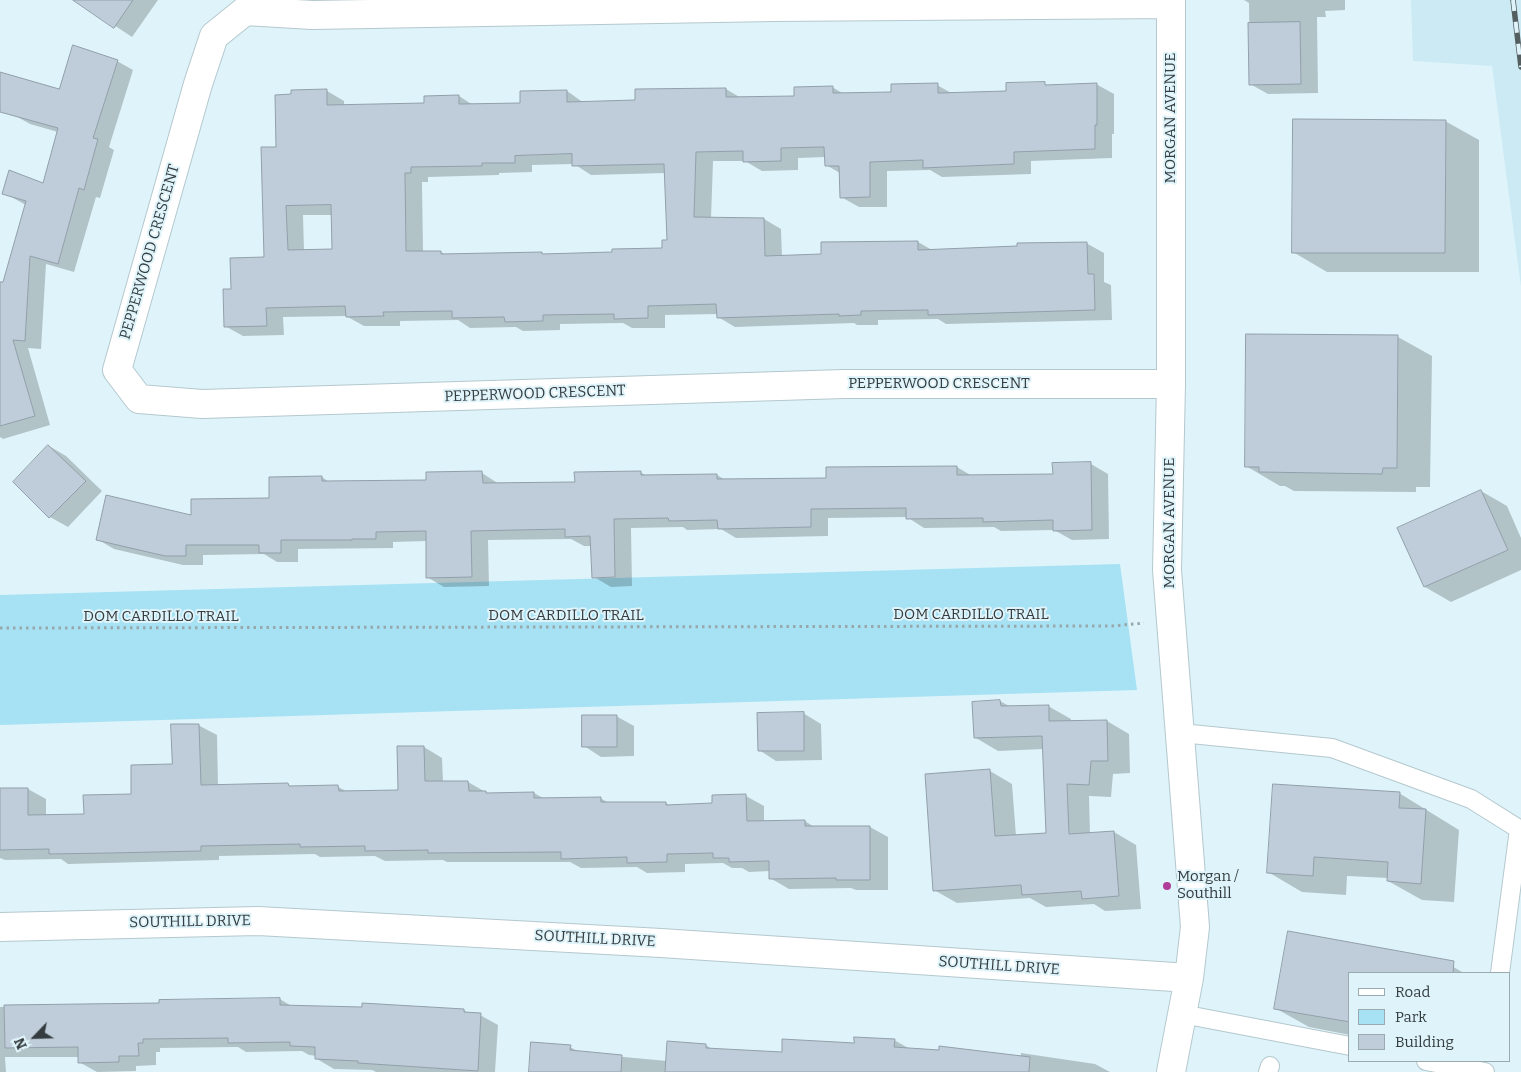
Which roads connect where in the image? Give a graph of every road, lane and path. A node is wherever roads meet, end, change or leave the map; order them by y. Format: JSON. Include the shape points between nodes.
{"nodes":[{"id":1,"x":1171,"y":2,"type":"edge"},
{"id":2,"x":1171,"y":384,"type":"junction"},
{"id":3,"x":1133,"y":624,"type":"dead end"},
{"id":4,"x":0,"y":628,"type":"edge"},
{"id":5,"x":1181,"y":733,"type":"junction"},
{"id":6,"x":0,"y":927,"type":"edge"},
{"id":7,"x":1500,"y":972,"type":"edge"},
{"id":8,"x":1189,"y":978,"type":"junction"},
{"id":9,"x":1182,"y":1014,"type":"junction"},
{"id":10,"x":1348,"y":1046,"type":"edge"},
{"id":11,"x":1431,"y":1062,"type":"edge"},
{"id":12,"x":1171,"y":1072,"type":"edge"},
{"id":13,"x":1486,"y":1072,"type":"edge"}],
"edges":[{"from":1,"to":2,"type":"street","name":"MORGAN AVENUE"},
{"from":1,"to":2,"type":"street","name":"PEPPERWOOD CRESCENT","via":[[312,15],[245,11],[214,36],[117,370],[139,399],[202,404],[844,384]]},
{"from":2,"to":5,"type":"street","name":"MORGAN AVENUE","via":[[1167,570]]},
{"from":3,"to":4,"type":"path","name":"DOM CARDILLO TRAIL"},
{"from":5,"to":7,"type":"lane","via":[[1332,748],[1471,799],[1519,829]]},
{"from":5,"to":8,"type":"street","name":"MORGAN AVENUE","via":[[1195,927]]},
{"from":6,"to":8,"type":"street","name":"SOUTHILL DRIVE","via":[[258,921]]},
{"from":8,"to":9,"type":"street","name":"MORGAN AVENUE"},
{"from":9,"to":10,"type":"lane"},
{"from":9,"to":12,"type":"street","name":"MORGAN AVENUE"},
{"from":11,"to":13,"type":"lane"}]}
